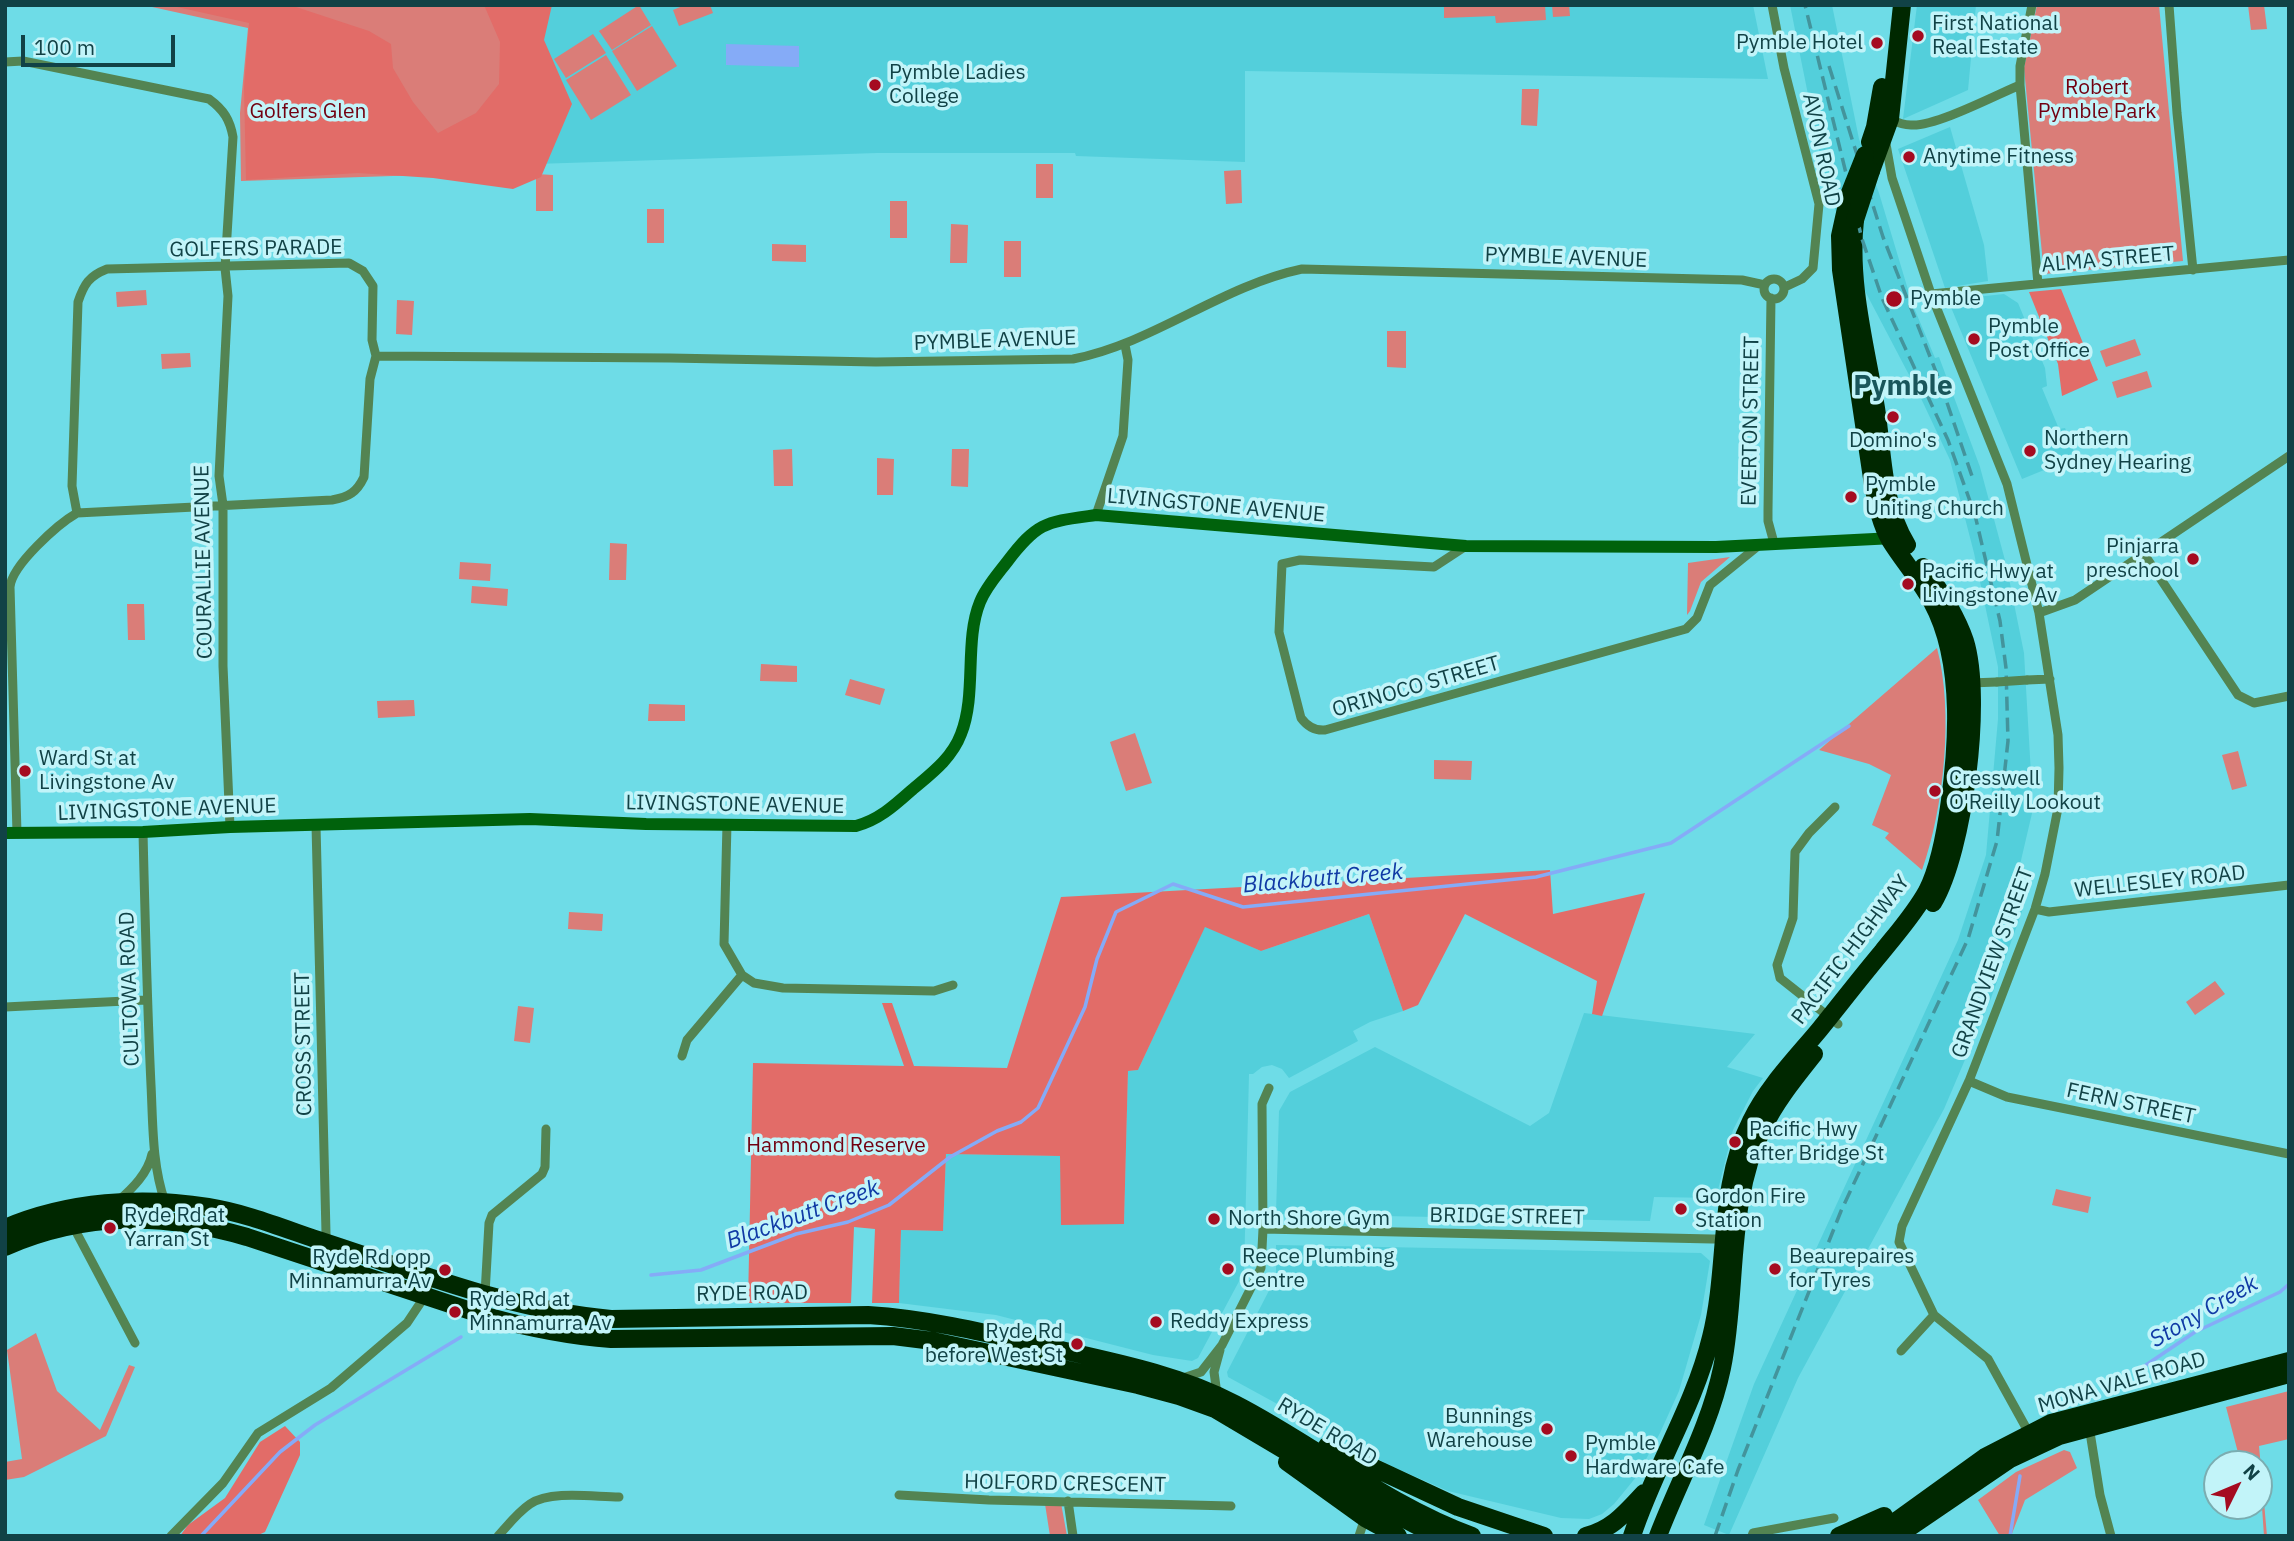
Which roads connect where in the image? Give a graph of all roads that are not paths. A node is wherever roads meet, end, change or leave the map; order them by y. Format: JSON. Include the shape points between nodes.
{"nodes":[{"id":1,"x":1772,"y":5,"type":"edge"},
{"id":2,"x":1890,"y":5,"type":"edge"},
{"id":3,"x":1902,"y":5,"type":"edge"},
{"id":4,"x":2032,"y":5,"type":"edge"},
{"id":5,"x":2169,"y":5,"type":"edge"},
{"id":6,"x":5,"y":62,"type":"edge"},
{"id":7,"x":2020,"y":85,"type":"junction"},
{"id":8,"x":1887,"y":128,"type":"junction"},
{"id":9,"x":1868,"y":163,"type":"junction"},
{"id":10,"x":1892,"y":178,"type":"junction"},
{"id":11,"x":2289,"y":260,"type":"edge"},
{"id":12,"x":225,"y":268,"type":"junction"},
{"id":13,"x":2193,"y":270,"type":"junction"},
{"id":14,"x":2038,"y":284,"type":"junction"},
{"id":15,"x":1765,"y":285,"type":"junction"},
{"id":16,"x":1785,"y":287,"type":"junction"},
{"id":17,"x":1931,"y":295,"type":"junction"},
{"id":18,"x":1771,"y":298,"type":"junction"},
{"id":19,"x":1125,"y":345,"type":"junction"},
{"id":20,"x":376,"y":356,"type":"junction"},
{"id":21,"x":2289,"y":456,"type":"edge"},
{"id":22,"x":223,"y":505,"type":"junction"},
{"id":23,"x":77,"y":513,"type":"junction"},
{"id":24,"x":1096,"y":515,"type":"junction"},
{"id":25,"x":1895,"y":537,"type":"junction"},
{"id":26,"x":1774,"y":543,"type":"junction"},
{"id":27,"x":1760,"y":545,"type":"junction"},
{"id":28,"x":1466,"y":546,"type":"junction"},
{"id":29,"x":2144,"y":554,"type":"junction"},
{"id":30,"x":8,"y":588,"type":"edge"},
{"id":31,"x":2039,"y":613,"type":"junction"},
{"id":32,"x":2050,"y":678,"type":"junction"},
{"id":33,"x":1963,"y":684,"type":"junction"},
{"id":34,"x":2289,"y":696,"type":"edge"},
{"id":35,"x":1835,"y":807,"type":"dead end"},
{"id":36,"x":727,"y":824,"type":"junction"},
{"id":37,"x":316,"y":825,"type":"junction"},
{"id":38,"x":230,"y":827,"type":"junction"},
{"id":39,"x":144,"y":832,"type":"junction"},
{"id":40,"x":11,"y":833,"type":"edge"},
{"id":41,"x":2289,"y":885,"type":"edge"},
{"id":42,"x":2035,"y":909,"type":"junction"},
{"id":43,"x":742,"y":975,"type":"junction"},
{"id":44,"x":953,"y":985,"type":"dead end"},
{"id":45,"x":146,"y":1000,"type":"junction"},
{"id":46,"x":5,"y":1007,"type":"edge"},
{"id":47,"x":1834,"y":1020,"type":"junction"},
{"id":48,"x":681,"y":1056,"type":"dead end"},
{"id":49,"x":1969,"y":1081,"type":"junction"},
{"id":50,"x":1269,"y":1088,"type":"dead end"},
{"id":51,"x":546,"y":1129,"type":"dead end"},
{"id":52,"x":155,"y":1145,"type":"junction"},
{"id":53,"x":2289,"y":1154,"type":"edge"},
{"id":54,"x":116,"y":1202,"type":"junction"},
{"id":55,"x":164,"y":1202,"type":"junction"},
{"id":56,"x":1739,"y":1218,"type":"junction"},
{"id":57,"x":73,"y":1226,"type":"junction"},
{"id":58,"x":5,"y":1228,"type":"edge"},
{"id":59,"x":1263,"y":1229,"type":"junction"},
{"id":60,"x":1723,"y":1239,"type":"junction"},
{"id":61,"x":326,"y":1242,"type":"junction"},
{"id":62,"x":5,"y":1247,"type":"edge"},
{"id":63,"x":318,"y":1261,"type":"junction"},
{"id":64,"x":431,"y":1277,"type":"junction"},
{"id":65,"x":485,"y":1294,"type":"junction"},
{"id":66,"x":425,"y":1296,"type":"junction"},
{"id":67,"x":1934,"y":1314,"type":"junction"},
{"id":68,"x":135,"y":1343,"type":"dead end"},
{"id":69,"x":1222,"y":1345,"type":"junction"},
{"id":70,"x":1901,"y":1351,"type":"dead end"},
{"id":71,"x":2289,"y":1362,"type":"edge"},
{"id":72,"x":2289,"y":1374,"type":"edge"},
{"id":73,"x":1180,"y":1379,"type":"junction"},
{"id":74,"x":1216,"y":1402,"type":"junction"},
{"id":75,"x":1238,"y":1405,"type":"junction"},
{"id":76,"x":2089,"y":1426,"type":"junction"},
{"id":77,"x":2029,"y":1433,"type":"junction"},
{"id":78,"x":1655,"y":1480,"type":"junction"},
{"id":79,"x":1960,"y":1483,"type":"junction"},
{"id":80,"x":899,"y":1495,"type":"dead end"},
{"id":81,"x":619,"y":1497,"type":"dead end"},
{"id":82,"x":1068,"y":1501,"type":"junction"},
{"id":83,"x":1231,"y":1506,"type":"dead end"},
{"id":84,"x":1364,"y":1518,"type":"junction"},
{"id":85,"x":1833,"y":1518,"type":"dead end"},
{"id":86,"x":1664,"y":1530,"type":"edge"},
{"id":87,"x":172,"y":1535,"type":"edge"},
{"id":88,"x":1396,"y":1535,"type":"edge"},
{"id":89,"x":498,"y":1536,"type":"edge"},
{"id":90,"x":1073,"y":1536,"type":"edge"},
{"id":91,"x":1359,"y":1536,"type":"edge"},
{"id":92,"x":1437,"y":1536,"type":"edge"},
{"id":93,"x":1472,"y":1536,"type":"edge"},
{"id":94,"x":1544,"y":1536,"type":"edge"},
{"id":95,"x":1586,"y":1536,"type":"edge"},
{"id":96,"x":1632,"y":1536,"type":"edge"},
{"id":97,"x":1752,"y":1536,"type":"edge"},
{"id":98,"x":1839,"y":1536,"type":"edge"},
{"id":99,"x":1870,"y":1536,"type":"edge"},
{"id":100,"x":1897,"y":1536,"type":"edge"},
{"id":101,"x":1914,"y":1536,"type":"edge"},
{"id":102,"x":2111,"y":1536,"type":"edge"}],
"edges":[{"from":1,"to":16,"type":"street","name":"AVON ROAD","via":[[1819,204],[1813,268]]},
{"from":2,"to":9,"type":"highway","name":"PACIFIC HIGHWAY","via":[[1880,106]]},
{"from":3,"to":8,"type":"highway","name":"PACIFIC HIGHWAY"},
{"from":4,"to":7,"type":"street"},
{"from":5,"to":13,"type":"street"},
{"from":6,"to":12,"type":"street","name":"COURALLIE AVENUE","via":[[23,61],[209,99],[218,106],[231,124],[233,137]]},
{"from":7,"to":8,"type":"street","via":[[1919,125]]},
{"from":7,"to":14,"type":"street"},
{"from":8,"to":9,"type":"highway","name":"PACIFIC HIGHWAY"},
{"from":8,"to":10,"type":"street","name":"GRANDVIEW STREET"},
{"from":9,"to":10,"type":"street"},
{"from":9,"to":25,"type":"highway","name":"PACIFIC HIGHWAY","bridge":true,"via":[[1855,220],[1853,256]]},
{"from":9,"to":25,"type":"highway","name":"PACIFIC HIGHWAY","bridge":true,"via":[[1849,195],[1840,236],[1842,288],[1877,510]]},
{"from":10,"to":17,"type":"street","name":"GRANDVIEW STREET"},
{"from":11,"to":13,"type":"street","name":"ALMA STREET"},
{"from":12,"to":20,"type":"street","name":"GOLFERS PARADE","via":[[349,263],[363,271],[373,286]]},
{"from":12,"to":22,"type":"street","name":"COURALLIE AVENUE","via":[[228,296],[219,475]]},
{"from":12,"to":23,"type":"street","name":"GOLFERS PARADE","via":[[107,269],[83,285],[78,302],[72,486]]},
{"from":13,"to":14,"type":"street","name":"ALMA STREET"},
{"from":14,"to":17,"type":"street","name":"ALMA STREET"},
{"from":15,"to":16,"type":"street","name":"PYMBLE AVENUE","via":[[1774,278]]},
{"from":15,"to":18,"type":"street"},
{"from":15,"to":19,"type":"street","name":"PYMBLE AVENUE","via":[[1742,280],[1302,270],[1266,279]]},
{"from":16,"to":18,"type":"street","via":[[1781,296]]},
{"from":17,"to":31,"type":"street","name":"GRANDVIEW STREET","via":[[2007,484]]},
{"from":18,"to":26,"type":"street","name":"EVERTON STREET","via":[[1768,521]]},
{"from":19,"to":20,"type":"street","name":"PYMBLE AVENUE","via":[[1073,359],[876,362]]},
{"from":19,"to":24,"type":"street","via":[[1123,436]]},
{"from":20,"to":22,"type":"street","name":"GOLFERS PARADE","via":[[370,379],[364,477],[357,491],[332,500]]},
{"from":21,"to":29,"type":"street"},
{"from":22,"to":23,"type":"street","name":"GOLFERS PARADE"},
{"from":22,"to":38,"type":"street","name":"COURALLIE AVENUE"},
{"from":23,"to":30,"type":"street","via":[[17,569]]},
{"from":24,"to":28,"type":"street","name":"LIVINGSTONE AVENUE"},
{"from":24,"to":36,"type":"street","name":"LIVINGSTONE AVENUE","via":[[1035,530],[990,584],[977,609],[961,734],[947,758],[890,810],[856,826]]},
{"from":25,"to":26,"type":"street","name":"LIVINGSTONE AVENUE"},
{"from":25,"to":33,"type":"highway","name":"PACIFIC HIGHWAY","via":[[1956,619],[1965,641]]},
{"from":26,"to":27,"type":"street","name":"LIVINGSTONE AVENUE"},
{"from":27,"to":28,"type":"street","name":"LIVINGSTONE AVENUE"},
{"from":27,"to":28,"type":"street","name":"ORINOCO STREET","via":[[1710,585],[1697,618],[1686,629],[1325,730],[1305,723],[1279,632],[1282,564],[1300,560],[1434,566]]},
{"from":29,"to":31,"type":"street","via":[[2075,600]]},
{"from":29,"to":34,"type":"street","via":[[2238,695],[2254,703]]},
{"from":30,"to":40,"type":"street"},
{"from":31,"to":32,"type":"street","name":"GRANDVIEW STREET"},
{"from":32,"to":33,"type":"street","bridge":true},
{"from":32,"to":42,"type":"street","name":"GRANDVIEW STREET","via":[[2058,735],[2058,808]]},
{"from":33,"to":47,"type":"highway","name":"PACIFIC HIGHWAY","via":[[1970,735],[1961,822],[1946,876],[1925,916]]},
{"from":35,"to":47,"type":"street","via":[[1795,852],[1793,918],[1777,965],[1780,978]]},
{"from":36,"to":37,"type":"street","name":"LIVINGSTONE AVENUE","via":[[530,819]]},
{"from":36,"to":43,"type":"street","via":[[724,944]]},
{"from":37,"to":38,"type":"street","name":"LIVINGSTONE AVENUE"},
{"from":37,"to":61,"type":"street","name":"CROSS STREET"},
{"from":38,"to":39,"type":"street","name":"LIVINGSTONE AVENUE"},
{"from":39,"to":40,"type":"street","name":"LIVINGSTONE AVENUE"},
{"from":39,"to":45,"type":"street","name":"CULTOWA ROAD"},
{"from":41,"to":42,"type":"street","name":"WELLESLEY ROAD","via":[[2049,912]]},
{"from":42,"to":49,"type":"street","name":"GRANDVIEW STREET"},
{"from":43,"to":44,"type":"street","via":[[754,983],[783,988],[934,991]]},
{"from":43,"to":48,"type":"street","via":[[687,1040]]},
{"from":45,"to":46,"type":"street"},
{"from":45,"to":52,"type":"street","name":"CULTOWA ROAD"},
{"from":47,"to":56,"type":"highway","name":"PACIFIC HIGHWAY","via":[[1762,1130],[1745,1180]]},
{"from":47,"to":60,"type":"highway","name":"PACIFIC HIGHWAY","via":[[1779,1079],[1750,1122],[1731,1182]]},
{"from":49,"to":53,"type":"street","name":"FERN STREET","via":[[2007,1097]]},
{"from":49,"to":67,"type":"street","name":"GRANDVIEW STREET","via":[[1899,1233],[1899,1242]]},
{"from":50,"to":59,"type":"street","via":[[1262,1104]]},
{"from":51,"to":65,"type":"street","via":[[542,1174],[497,1209],[489,1223]]},
{"from":52,"to":54,"type":"street","name":"CULTOWA ROAD","via":[[135,1186]]},
{"from":52,"to":55,"type":"street","name":"CULTOWA ROAD"},
{"from":54,"to":55,"type":"highway","name":"RYDE ROAD"},
{"from":54,"to":58,"type":"highway","name":"RYDE ROAD","via":[[48,1213]]},
{"from":55,"to":61,"type":"highway","name":"RYDE ROAD","via":[[237,1213]]},
{"from":56,"to":60,"type":"street"},
{"from":56,"to":86,"type":"highway","name":"PACIFIC HIGHWAY","via":[[1722,1369]]},
{"from":57,"to":62,"type":"highway","name":"RYDE ROAD"},
{"from":57,"to":63,"type":"highway","name":"RYDE ROAD","via":[[119,1219],[194,1223]]},
{"from":57,"to":68,"type":"street"},
{"from":59,"to":60,"type":"street","name":"BRIDGE STREET"},
{"from":59,"to":69,"type":"street","via":[[1261,1268]]},
{"from":60,"to":78,"type":"highway","name":"PACIFIC HIGHWAY","via":[[1719,1298],[1704,1364]]},
{"from":61,"to":63,"type":"street","name":"CROSS STREET"},
{"from":61,"to":64,"type":"highway","name":"RYDE ROAD"},
{"from":63,"to":66,"type":"highway","name":"RYDE ROAD"},
{"from":64,"to":65,"type":"highway","name":"RYDE ROAD"},
{"from":64,"to":66,"type":"street"},
{"from":65,"to":73,"type":"highway","name":"RYDE ROAD","via":[[545,1311],[611,1319],[899,1317]]},
{"from":66,"to":74,"type":"highway","name":"RYDE ROAD","via":[[574,1336],[894,1336],[933,1341]]},
{"from":66,"to":87,"type":"street","via":[[407,1323],[331,1388],[258,1433],[223,1483]]},
{"from":67,"to":70,"type":"street"},
{"from":67,"to":77,"type":"street","name":"GRANDVIEW STREET","via":[[1988,1359]]},
{"from":69,"to":73,"type":"street","via":[[1201,1372]]},
{"from":69,"to":74,"type":"street","via":[[1214,1372]]},
{"from":71,"to":77,"type":"highway","name":"MONA VALE ROAD","via":[[2050,1423]]},
{"from":72,"to":76,"type":"highway","name":"MONA VALE ROAD"},
{"from":73,"to":74,"type":"highway","name":"RYDE ROAD"},
{"from":74,"to":75,"type":"highway","name":"RYDE ROAD"},
{"from":74,"to":84,"type":"highway"},
{"from":74,"to":92,"type":"highway","name":"RYDE ROAD","via":[[1370,1501]]},
{"from":75,"to":93,"type":"highway","name":"RYDE ROAD","via":[[1408,1507]]},
{"from":75,"to":94,"type":"highway","via":[[1435,1497]]},
{"from":76,"to":79,"type":"highway","name":"MONA VALE ROAD"},
{"from":76,"to":102,"type":"street"},
{"from":77,"to":79,"type":"highway","name":"MONA VALE ROAD","via":[[1985,1457]]},
{"from":78,"to":95,"type":"highway","via":[[1625,1516]]},
{"from":78,"to":96,"type":"highway","name":"PACIFIC HIGHWAY"},
{"from":79,"to":98,"type":"highway"},
{"from":79,"to":99,"type":"highway","name":"MONA VALE ROAD"},
{"from":79,"to":100,"type":"highway","name":"MONA VALE ROAD"},
{"from":79,"to":101,"type":"highway","via":[[1942,1514]]},
{"from":80,"to":82,"type":"street","name":"HOLFORD CRESCENT"},
{"from":81,"to":89,"type":"street","via":[[540,1499]]},
{"from":82,"to":83,"type":"street","name":"HOLFORD CRESCENT"},
{"from":82,"to":90,"type":"street"},
{"from":84,"to":88,"type":"highway"},
{"from":84,"to":91,"type":"street"},
{"from":85,"to":97,"type":"street"}]}
